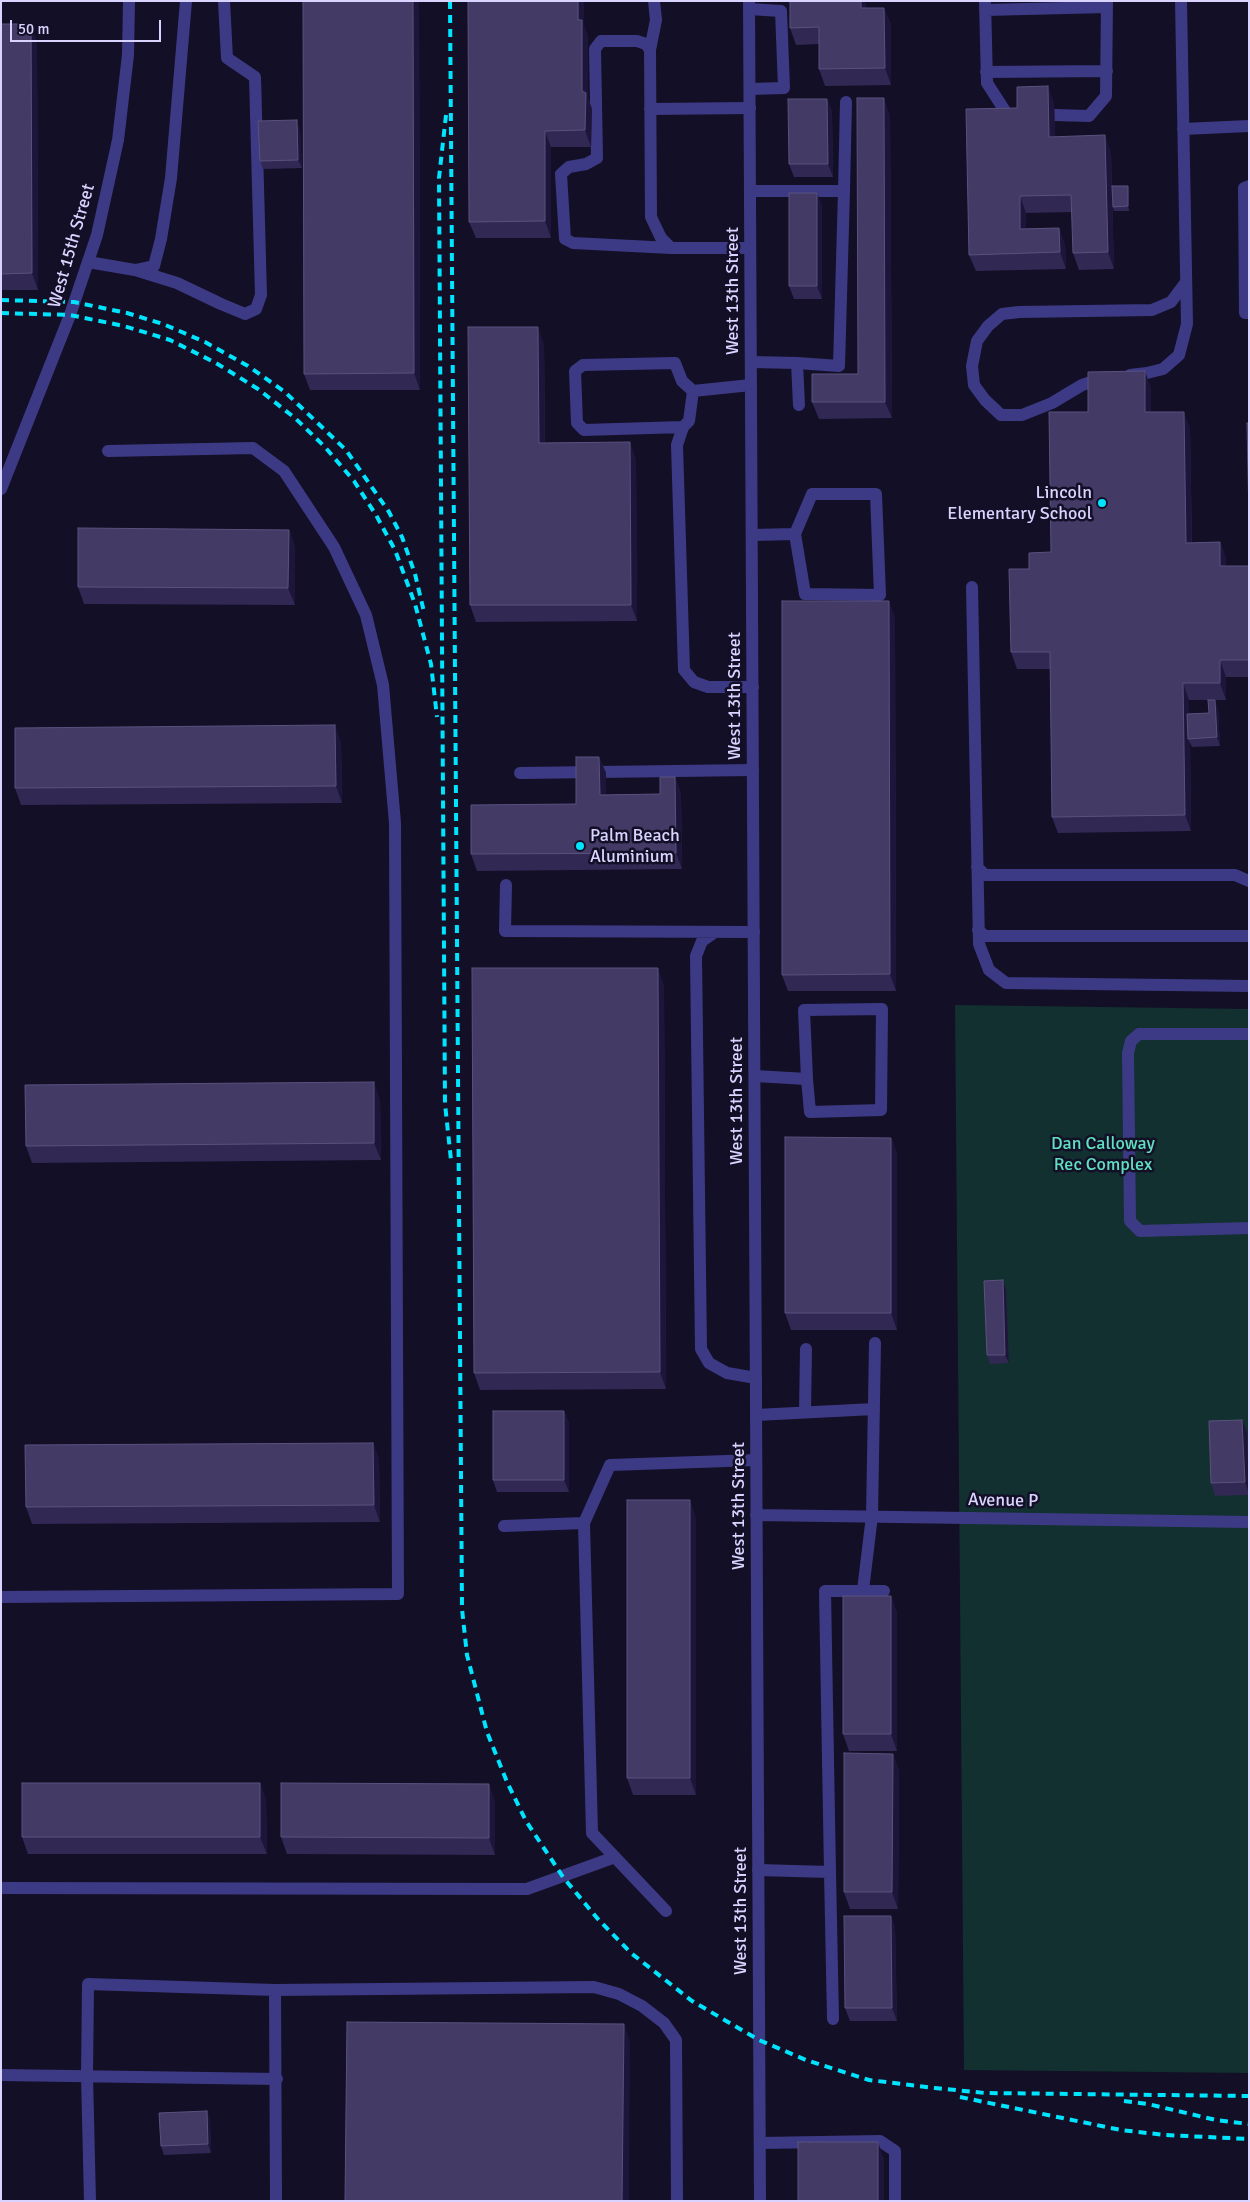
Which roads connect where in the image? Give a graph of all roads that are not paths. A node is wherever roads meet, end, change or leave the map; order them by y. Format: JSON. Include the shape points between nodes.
{"nodes":[{"id":1,"x":129,"y":1,"type":"edge"},
{"id":2,"x":186,"y":1,"type":"edge"},
{"id":3,"x":224,"y":1,"type":"edge"},
{"id":4,"x":654,"y":1,"type":"edge"},
{"id":5,"x":1181,"y":1,"type":"edge"},
{"id":6,"x":1106,"y":4,"type":"edge"},
{"id":7,"x":749,"y":5,"type":"edge"},
{"id":8,"x":985,"y":6,"type":"edge"},
{"id":9,"x":650,"y":50,"type":"junction"},
{"id":10,"x":1107,"y":70,"type":"junction"},
{"id":11,"x":986,"y":72,"type":"junction"},
{"id":12,"x":750,"y":89,"type":"junction"},
{"id":13,"x":846,"y":102,"type":"dead end"},
{"id":14,"x":750,"y":108,"type":"junction"},
{"id":15,"x":650,"y":110,"type":"junction"},
{"id":16,"x":1023,"y":114,"type":"edge"},
{"id":17,"x":1055,"y":115,"type":"dead end"},
{"id":18,"x":1249,"y":126,"type":"edge"},
{"id":19,"x":1184,"y":129,"type":"junction"},
{"id":20,"x":1249,"y":186,"type":"edge"},
{"id":21,"x":750,"y":191,"type":"junction"},
{"id":22,"x":844,"y":191,"type":"junction"},
{"id":23,"x":671,"y":248,"type":"junction"},
{"id":24,"x":750,"y":248,"type":"junction"},
{"id":25,"x":88,"y":262,"type":"junction"},
{"id":26,"x":135,"y":270,"type":"junction"},
{"id":27,"x":1186,"y":282,"type":"junction"},
{"id":28,"x":1249,"y":313,"type":"edge"},
{"id":29,"x":751,"y":362,"type":"junction"},
{"id":30,"x":797,"y":363,"type":"junction"},
{"id":31,"x":751,"y":385,"type":"junction"},
{"id":32,"x":693,"y":391,"type":"junction"},
{"id":33,"x":798,"y":405,"type":"dead end"},
{"id":34,"x":683,"y":427,"type":"junction"},
{"id":35,"x":108,"y":451,"type":"dead end"},
{"id":36,"x":1,"y":489,"type":"edge"},
{"id":37,"x":795,"y":534,"type":"junction"},
{"id":38,"x":752,"y":535,"type":"junction"},
{"id":39,"x":972,"y":587,"type":"dead end"},
{"id":40,"x":753,"y":687,"type":"junction"},
{"id":41,"x":753,"y":770,"type":"junction"},
{"id":42,"x":520,"y":773,"type":"dead end"},
{"id":43,"x":977,"y":867,"type":"junction"},
{"id":44,"x":1249,"y":881,"type":"edge"},
{"id":45,"x":506,"y":885,"type":"dead end"},
{"id":46,"x":978,"y":930,"type":"junction"},
{"id":47,"x":715,"y":932,"type":"junction"},
{"id":48,"x":754,"y":932,"type":"junction"},
{"id":49,"x":1249,"y":936,"type":"edge"},
{"id":50,"x":1249,"y":986,"type":"edge"},
{"id":51,"x":1249,"y":1034,"type":"edge"},
{"id":52,"x":755,"y":1076,"type":"junction"},
{"id":53,"x":807,"y":1078,"type":"junction"},
{"id":54,"x":1249,"y":1228,"type":"edge"},
{"id":55,"x":875,"y":1343,"type":"dead end"},
{"id":56,"x":806,"y":1349,"type":"dead end"},
{"id":57,"x":756,"y":1378,"type":"junction"},
{"id":58,"x":874,"y":1409,"type":"junction"},
{"id":59,"x":806,"y":1412,"type":"junction"},
{"id":60,"x":756,"y":1415,"type":"junction"},
{"id":61,"x":756,"y":1460,"type":"junction"},
{"id":62,"x":756,"y":1515,"type":"junction"},
{"id":63,"x":872,"y":1516,"type":"junction"},
{"id":64,"x":1249,"y":1522,"type":"edge"},
{"id":65,"x":584,"y":1523,"type":"junction"},
{"id":66,"x":504,"y":1526,"type":"dead end"},
{"id":67,"x":864,"y":1590,"type":"junction"},
{"id":68,"x":884,"y":1591,"type":"dead end"},
{"id":69,"x":1,"y":1597,"type":"edge"},
{"id":70,"x":615,"y":1857,"type":"junction"},
{"id":71,"x":758,"y":1870,"type":"junction"},
{"id":72,"x":830,"y":1872,"type":"junction"},
{"id":73,"x":1,"y":1888,"type":"edge"},
{"id":74,"x":666,"y":1911,"type":"dead end"},
{"id":75,"x":275,"y":1990,"type":"junction"},
{"id":76,"x":833,"y":2019,"type":"dead end"},
{"id":77,"x":1,"y":2075,"type":"edge"},
{"id":78,"x":87,"y":2076,"type":"junction"},
{"id":79,"x":277,"y":2079,"type":"junction"},
{"id":80,"x":760,"y":2143,"type":"junction"},
{"id":81,"x":90,"y":2201,"type":"edge"},
{"id":82,"x":276,"y":2201,"type":"edge"},
{"id":83,"x":677,"y":2201,"type":"edge"},
{"id":84,"x":760,"y":2201,"type":"edge"},
{"id":85,"x":895,"y":2201,"type":"edge"}],
"edges":[{"from":1,"to":25,"type":"street","name":"West 15th Street","via":[[128,55],[118,140]]},
{"from":2,"to":26,"type":"street","via":[[177,124],[161,239],[154,266]]},
{"from":3,"to":26,"type":"street","via":[[227,58],[255,77],[261,295],[256,309],[245,314],[177,283]]},
{"from":4,"to":9,"type":"street","via":[[656,20]]},
{"from":5,"to":19,"type":"street"},
{"from":6,"to":8,"type":"street"},
{"from":6,"to":10,"type":"street"},
{"from":7,"to":12,"type":"street","name":"West 13th Street"},
{"from":7,"to":12,"type":"street","via":[[781,11],[784,88]]},
{"from":8,"to":11,"type":"street"},
{"from":9,"to":15,"type":"street"},
{"from":9,"to":23,"type":"street","via":[[646,44],[637,41],[601,41],[595,50],[597,158],[569,167],[561,174],[565,239],[573,243]]},
{"from":10,"to":11,"type":"street"},
{"from":10,"to":17,"type":"street","via":[[1106,96],[1088,116]]},
{"from":11,"to":16,"type":"street","via":[[987,83],[1007,114]]},
{"from":12,"to":14,"type":"street","name":"West 13th Street"},
{"from":13,"to":22,"type":"street"},
{"from":14,"to":15,"type":"street"},
{"from":14,"to":21,"type":"street","name":"West 13th Street"},
{"from":15,"to":23,"type":"street","via":[[651,217],[661,238]]},
{"from":18,"to":19,"type":"street"},
{"from":19,"to":27,"type":"street"},
{"from":20,"to":28,"type":"street","via":[[1244,188],[1245,313]]},
{"from":21,"to":22,"type":"street"},
{"from":21,"to":24,"type":"street","name":"West 13th Street"},
{"from":22,"to":30,"type":"street","via":[[839,366]]},
{"from":23,"to":24,"type":"street"},
{"from":24,"to":29,"type":"street","name":"West 13th Street"},
{"from":25,"to":26,"type":"street"},
{"from":25,"to":36,"type":"street","name":"West 15th Street"},
{"from":27,"to":27,"type":"street","via":[[1187,324],[1179,356],[1163,369],[1147,374],[1105,377],[1022,415],[1001,415],[974,385],[972,366],[977,341],[1002,314],[1152,310],[1171,302]]},
{"from":29,"to":30,"type":"street"},
{"from":29,"to":31,"type":"street","name":"West 13th Street"},
{"from":30,"to":33,"type":"street"},
{"from":31,"to":32,"type":"street"},
{"from":31,"to":38,"type":"street","name":"West 13th Street"},
{"from":32,"to":34,"type":"street","via":[[690,421]]},
{"from":32,"to":34,"type":"street","via":[[682,381],[675,363],[583,365],[575,371],[577,423],[584,430]]},
{"from":34,"to":40,"type":"street","via":[[677,444],[684,670],[694,682],[708,687]]},
{"from":35,"to":69,"type":"street","via":[[254,448],[284,471],[334,547],[366,615],[383,685],[395,823],[398,1594]]},
{"from":37,"to":37,"type":"street","via":[[812,494],[876,494],[880,595],[805,594]]},
{"from":37,"to":38,"type":"street"},
{"from":38,"to":40,"type":"street","name":"West 13th Street"},
{"from":39,"to":43,"type":"street"},
{"from":40,"to":41,"type":"street","name":"West 13th Street"},
{"from":41,"to":42,"type":"street"},
{"from":41,"to":48,"type":"street","name":"West 13th Street"},
{"from":43,"to":44,"type":"street","via":[[985,876],[1235,875]]},
{"from":43,"to":46,"type":"street"},
{"from":45,"to":47,"type":"street","via":[[506,931]]},
{"from":46,"to":49,"type":"street","via":[[985,936]]},
{"from":46,"to":50,"type":"street","via":[[979,944],[989,970],[1006,983]]},
{"from":47,"to":48,"type":"street"},
{"from":47,"to":57,"type":"street","via":[[702,941],[696,956],[701,1349],[709,1363],[727,1373]]},
{"from":48,"to":52,"type":"street","name":"West 13th Street"},
{"from":51,"to":54,"type":"street","via":[[1139,1034],[1131,1041],[1128,1053],[1130,1221],[1140,1232]]},
{"from":52,"to":53,"type":"street"},
{"from":52,"to":57,"type":"street","name":"West 13th Street"},
{"from":53,"to":53,"type":"street","via":[[810,1112],[881,1110],[882,1009],[804,1010]]},
{"from":55,"to":58,"type":"street"},
{"from":56,"to":59,"type":"street"},
{"from":57,"to":60,"type":"street","name":"West 13th Street"},
{"from":58,"to":59,"type":"street"},
{"from":58,"to":63,"type":"street"},
{"from":59,"to":60,"type":"street"},
{"from":60,"to":61,"type":"street","name":"West 13th Street"},
{"from":61,"to":62,"type":"street","name":"West 13th Street"},
{"from":61,"to":65,"type":"street","via":[[610,1465]]},
{"from":62,"to":63,"type":"street","name":"Avenue P"},
{"from":62,"to":71,"type":"street","name":"West 13th Street"},
{"from":63,"to":64,"type":"street","name":"Avenue P"},
{"from":63,"to":67,"type":"street"},
{"from":65,"to":66,"type":"street"},
{"from":65,"to":70,"type":"street","via":[[592,1833]]},
{"from":67,"to":68,"type":"street"},
{"from":67,"to":72,"type":"street","via":[[825,1591]]},
{"from":70,"to":73,"type":"street","via":[[527,1889]]},
{"from":70,"to":74,"type":"street"},
{"from":71,"to":72,"type":"street"},
{"from":71,"to":80,"type":"street","name":"West 13th Street"},
{"from":72,"to":76,"type":"street"},
{"from":75,"to":78,"type":"street","via":[[88,1984]]},
{"from":75,"to":79,"type":"street"},
{"from":75,"to":83,"type":"street","via":[[594,1987],[627,1998],[664,2023],[676,2040]]},
{"from":77,"to":78,"type":"street"},
{"from":78,"to":79,"type":"street"},
{"from":78,"to":81,"type":"street"},
{"from":79,"to":82,"type":"street"},
{"from":80,"to":84,"type":"street","name":"West 13th Street"},
{"from":80,"to":85,"type":"street","via":[[880,2141],[895,2151]]}]}
